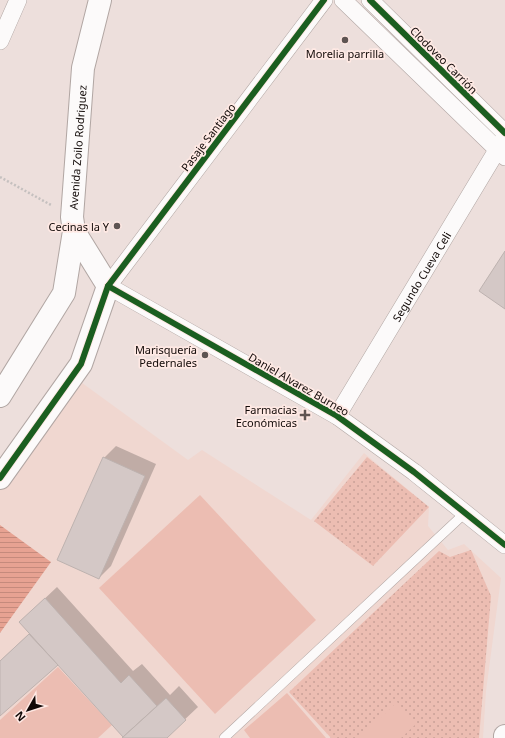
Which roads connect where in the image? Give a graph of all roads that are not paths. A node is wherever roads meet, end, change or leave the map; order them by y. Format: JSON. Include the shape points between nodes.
{"nodes":[{"id":1,"x":18,"y":0,"type":"edge"},
{"id":2,"x":100,"y":0,"type":"edge"},
{"id":3,"x":324,"y":0,"type":"edge"},
{"id":4,"x":343,"y":0,"type":"edge"},
{"id":5,"x":370,"y":0,"type":"edge"},
{"id":6,"x":0,"y":41,"type":"edge"},
{"id":7,"x":505,"y":133,"type":"edge"},
{"id":8,"x":502,"y":148,"type":"edge"},
{"id":9,"x":73,"y":224,"type":"junction"},
{"id":10,"x":108,"y":286,"type":"junction"},
{"id":11,"x":0,"y":396,"type":"edge"},
{"id":12,"x":337,"y":416,"type":"junction"},
{"id":13,"x":0,"y":478,"type":"edge"},
{"id":14,"x":465,"y":513,"type":"junction"},
{"id":15,"x":505,"y":545,"type":"edge"},
{"id":16,"x":224,"y":738,"type":"edge"}],
"edges":[{"from":1,"to":6,"type":"street"},
{"from":2,"to":9,"type":"main road","name":"Avenida Zoilo Rodriguez","via":[[83,68]]},
{"from":3,"to":10,"type":"street","name":"Pasaje Santiago"},
{"from":4,"to":8,"type":"street"},
{"from":5,"to":7,"type":"street","name":"Clodoveo Carrión"},
{"from":8,"to":12,"type":"street","name":"Segundo Cueva Celi"},
{"from":9,"to":10,"type":"main road"},
{"from":9,"to":11,"type":"main road","name":"Avenida Zoilo Rodriguez","via":[[64,293]]},
{"from":10,"to":12,"type":"street","name":"Daniel Alvarez Burneo"},
{"from":10,"to":13,"type":"main road","via":[[81,364]]},
{"from":12,"to":14,"type":"street","name":"Daniel Alvarez Burneo"},
{"from":14,"to":15,"type":"street","name":"Daniel Alvarez Burneo"},
{"from":14,"to":16,"type":"lane"}]}
